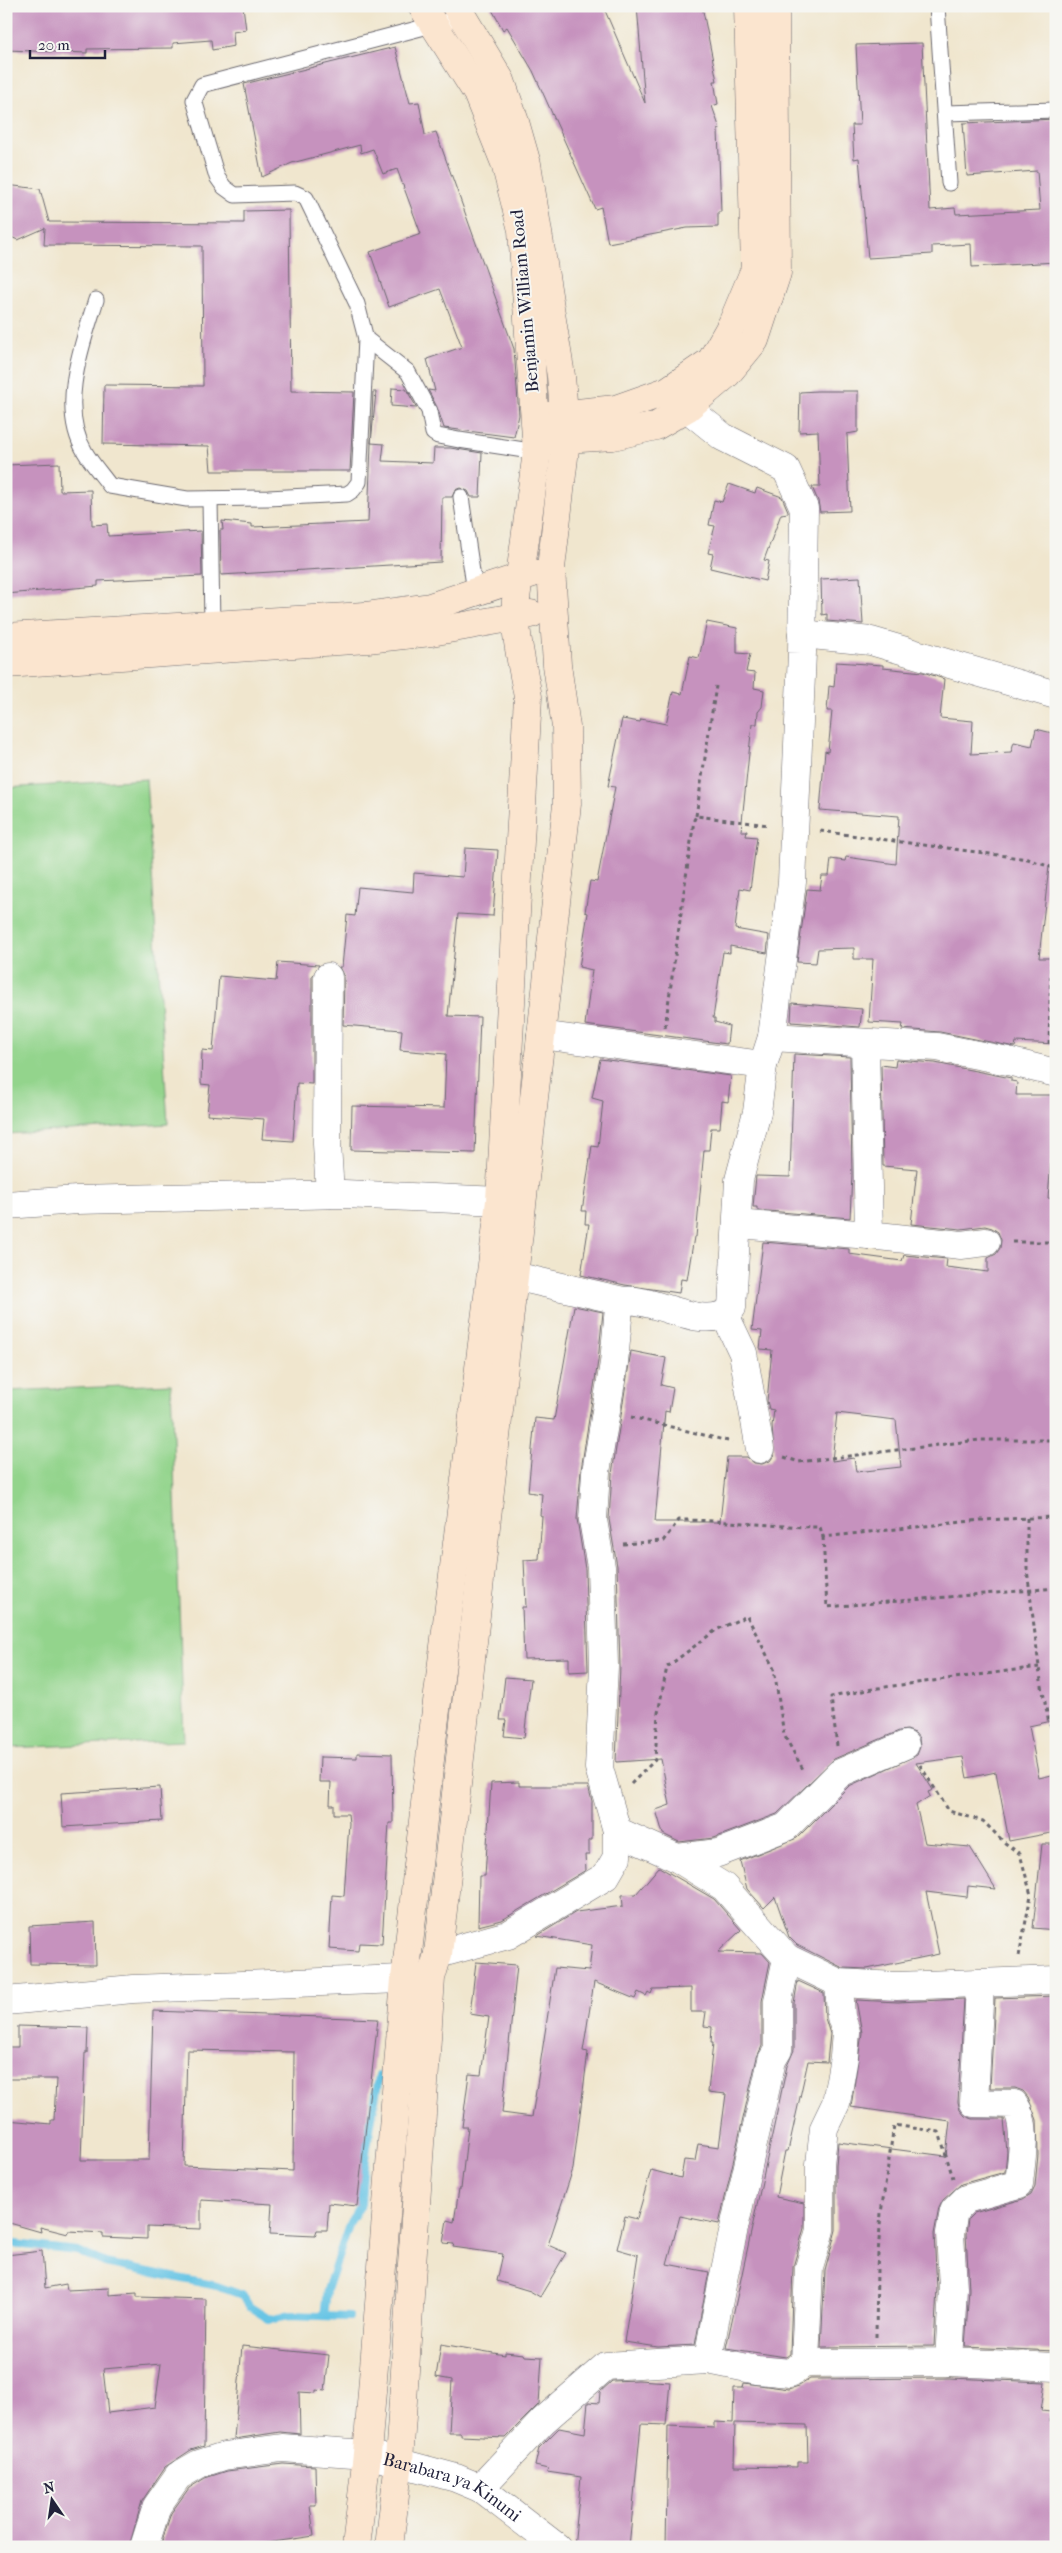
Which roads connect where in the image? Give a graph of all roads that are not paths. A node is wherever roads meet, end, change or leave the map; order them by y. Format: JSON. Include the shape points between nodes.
{"nodes":[{"id":1,"x":748,"y":6,"type":"edge"},
{"id":2,"x":775,"y":6,"type":"edge"},
{"id":3,"x":937,"y":6,"type":"edge"},
{"id":4,"x":459,"y":12,"type":"edge"},
{"id":5,"x":428,"y":16,"type":"edge"},
{"id":6,"x":1056,"y":110,"type":"edge"},
{"id":7,"x":945,"y":113,"type":"junction"},
{"id":8,"x":949,"y":183,"type":"dead end"},
{"id":9,"x":96,"y":300,"type":"dead end"},
{"id":10,"x":366,"y":339,"type":"junction"},
{"id":11,"x":680,"y":398,"type":"junction"},
{"id":12,"x":566,"y":427,"type":"junction"},
{"id":13,"x":536,"y":437,"type":"junction"},
{"id":14,"x":462,"y":497,"type":"dead end"},
{"id":15,"x":210,"y":499,"type":"junction"},
{"id":16,"x":551,"y":568,"type":"junction"},
{"id":17,"x":520,"y":576,"type":"junction"},
{"id":18,"x":475,"y":592,"type":"junction"},
{"id":19,"x":552,"y":609,"type":"junction"},
{"id":20,"x":514,"y":618,"type":"junction"},
{"id":21,"x":212,"y":625,"type":"junction"},
{"id":22,"x":802,"y":634,"type":"junction"},
{"id":23,"x":6,"y":637,"type":"edge"},
{"id":24,"x":6,"y":664,"type":"edge"},
{"id":25,"x":1056,"y":695,"type":"edge"},
{"id":26,"x":328,"y":977,"type":"dead end"},
{"id":27,"x":541,"y":1035,"type":"junction"},
{"id":28,"x":772,"y":1037,"type":"junction"},
{"id":29,"x":864,"y":1043,"type":"junction"},
{"id":30,"x":763,"y":1065,"type":"junction"},
{"id":31,"x":1052,"y":1072,"type":"edge"},
{"id":32,"x":330,"y":1194,"type":"junction"},
{"id":33,"x":500,"y":1201,"type":"junction"},
{"id":34,"x":6,"y":1205,"type":"edge"},
{"id":35,"x":737,"y":1224,"type":"junction"},
{"id":36,"x":869,"y":1235,"type":"junction"},
{"id":37,"x":986,"y":1242,"type":"road end"},
{"id":38,"x":514,"y":1276,"type":"junction"},
{"id":39,"x":623,"y":1301,"type":"junction"},
{"id":40,"x":726,"y":1315,"type":"junction"},
{"id":41,"x":760,"y":1449,"type":"road end"},
{"id":42,"x":905,"y":1745,"type":"road end"},
{"id":43,"x":618,"y":1831,"type":"junction"},
{"id":44,"x":677,"y":1858,"type":"junction"},
{"id":45,"x":787,"y":1958,"type":"junction"},
{"id":46,"x":425,"y":1971,"type":"junction"},
{"id":47,"x":1056,"y":1980,"type":"edge"},
{"id":48,"x":839,"y":1983,"type":"junction"},
{"id":49,"x":980,"y":1984,"type":"junction"},
{"id":50,"x":6,"y":2001,"type":"edge"},
{"id":51,"x":708,"y":2360,"type":"junction"},
{"id":52,"x":949,"y":2362,"type":"junction"},
{"id":53,"x":805,"y":2363,"type":"junction"},
{"id":54,"x":1056,"y":2366,"type":"edge"},
{"id":55,"x":367,"y":2454,"type":"junction"},
{"id":56,"x":399,"y":2461,"type":"junction"},
{"id":57,"x":480,"y":2488,"type":"junction"},
{"id":58,"x":144,"y":2547,"type":"edge"},
{"id":59,"x":356,"y":2547,"type":"edge"},
{"id":60,"x":388,"y":2547,"type":"edge"},
{"id":61,"x":557,"y":2547,"type":"edge"}],
"edges":[{"from":1,"to":11,"type":"main road","via":[[754,269],[732,324],[711,361]]},
{"from":2,"to":11,"type":"main road","via":[[777,273],[755,340],[727,374]]},
{"from":3,"to":7,"type":"lane"},
{"from":4,"to":5,"type":"lane"},
{"from":4,"to":12,"type":"main road","name":"Benjamin William Road","via":[[501,81],[527,164]]},
{"from":5,"to":10,"type":"lane","via":[[202,85],[194,100],[217,177],[224,187],[235,195],[296,193],[306,198],[357,304]]},
{"from":5,"to":13,"type":"main road","name":"Benjamin William Road","via":[[477,93],[514,190],[522,230]]},
{"from":6,"to":7,"type":"lane"},
{"from":7,"to":8,"type":"lane"},
{"from":9,"to":15,"type":"lane","via":[[75,369],[74,421],[84,452],[110,486],[187,499]]},
{"from":10,"to":13,"type":"lane","via":[[408,372],[438,436],[458,445]]},
{"from":10,"to":15,"type":"lane","via":[[359,482],[353,490],[346,494]]},
{"from":11,"to":12,"type":"main road","via":[[595,412]]},
{"from":11,"to":22,"type":"street","via":[[723,437],[786,469],[804,508]]},
{"from":12,"to":13,"type":"main road"},
{"from":12,"to":16,"type":"main road","name":"Benjamin William Road"},
{"from":13,"to":17,"type":"main road","name":"Benjamin William Road"},
{"from":14,"to":18,"type":"lane"},
{"from":15,"to":21,"type":"lane"},
{"from":16,"to":17,"type":"main road"},
{"from":16,"to":19,"type":"main road","name":"Benjamin William Road"},
{"from":17,"to":18,"type":"main road"},
{"from":17,"to":20,"type":"main road","name":"Benjamin William Road"},
{"from":18,"to":21,"type":"main road","via":[[430,608]]},
{"from":19,"to":20,"type":"main road"},
{"from":19,"to":27,"type":"main road","name":"Benjamin William Road","via":[[566,727],[567,804]]},
{"from":20,"to":24,"type":"main road","via":[[367,639]]},
{"from":20,"to":33,"type":"main road","name":"Benjamin William Road","via":[[528,698]]},
{"from":21,"to":23,"type":"main road"},
{"from":22,"to":25,"type":"street","via":[[872,641]]},
{"from":22,"to":28,"type":"street","via":[[792,882]]},
{"from":26,"to":32,"type":"street","via":[[327,1144]]},
{"from":27,"to":30,"type":"street"},
{"from":27,"to":38,"type":"main road","name":"Benjamin William Road"},
{"from":28,"to":29,"type":"street"},
{"from":28,"to":30,"type":"street"},
{"from":29,"to":31,"type":"street","via":[[937,1047]]},
{"from":29,"to":36,"type":"street"},
{"from":30,"to":35,"type":"street","via":[[757,1112],[739,1180]]},
{"from":32,"to":33,"type":"street"},
{"from":32,"to":34,"type":"street","via":[[77,1200]]},
{"from":33,"to":46,"type":"main road","name":"Benjamin William Road","via":[[432,1742]]},
{"from":35,"to":36,"type":"street"},
{"from":35,"to":40,"type":"street","via":[[732,1308]]},
{"from":36,"to":37,"type":"street","via":[[961,1245]]},
{"from":38,"to":39,"type":"street"},
{"from":38,"to":46,"type":"main road","name":"Benjamin William Road"},
{"from":39,"to":40,"type":"street","via":[[701,1316]]},
{"from":39,"to":43,"type":"street","via":[[619,1307],[614,1363],[596,1472],[593,1520],[601,1567],[604,1666],[599,1768]]},
{"from":40,"to":41,"type":"street","via":[[743,1353]]},
{"from":42,"to":44,"type":"street","via":[[843,1771],[786,1827],[718,1853]]},
{"from":43,"to":44,"type":"street"},
{"from":43,"to":46,"type":"street","via":[[617,1857],[606,1876],[508,1935]]},
{"from":44,"to":45,"type":"street","via":[[724,1888]]},
{"from":45,"to":48,"type":"street"},
{"from":45,"to":51,"type":"street","via":[[778,2001],[778,2050],[772,2060],[740,2198]]},
{"from":46,"to":50,"type":"street","via":[[133,1989]]},
{"from":46,"to":55,"type":"main road"},
{"from":46,"to":56,"type":"main road"},
{"from":47,"to":49,"type":"street"},
{"from":48,"to":49,"type":"street","via":[[897,1986]]},
{"from":48,"to":53,"type":"street","via":[[841,2017],[846,2032],[844,2057],[836,2103],[824,2128],[820,2164],[820,2230],[809,2268]]},
{"from":49,"to":52,"type":"street","via":[[974,2104],[1014,2104],[1020,2111],[1023,2136],[1019,2184],[966,2199],[954,2211],[950,2233]]},
{"from":51,"to":53,"type":"street","via":[[790,2373]]},
{"from":51,"to":57,"type":"street","via":[[606,2366],[543,2421]]},
{"from":52,"to":53,"type":"street"},
{"from":52,"to":54,"type":"street"},
{"from":55,"to":56,"type":"street","name":"Barabara ya Kinuni"},
{"from":55,"to":58,"type":"street","name":"Barabara ya Kinuni","via":[[282,2448],[224,2456],[199,2464],[178,2476],[157,2506]]},
{"from":55,"to":59,"type":"main road"},
{"from":56,"to":57,"type":"street","name":"Barabara ya Kinuni"},
{"from":56,"to":60,"type":"main road"},
{"from":57,"to":61,"type":"street","name":"Barabara ya Kinuni"}]}
